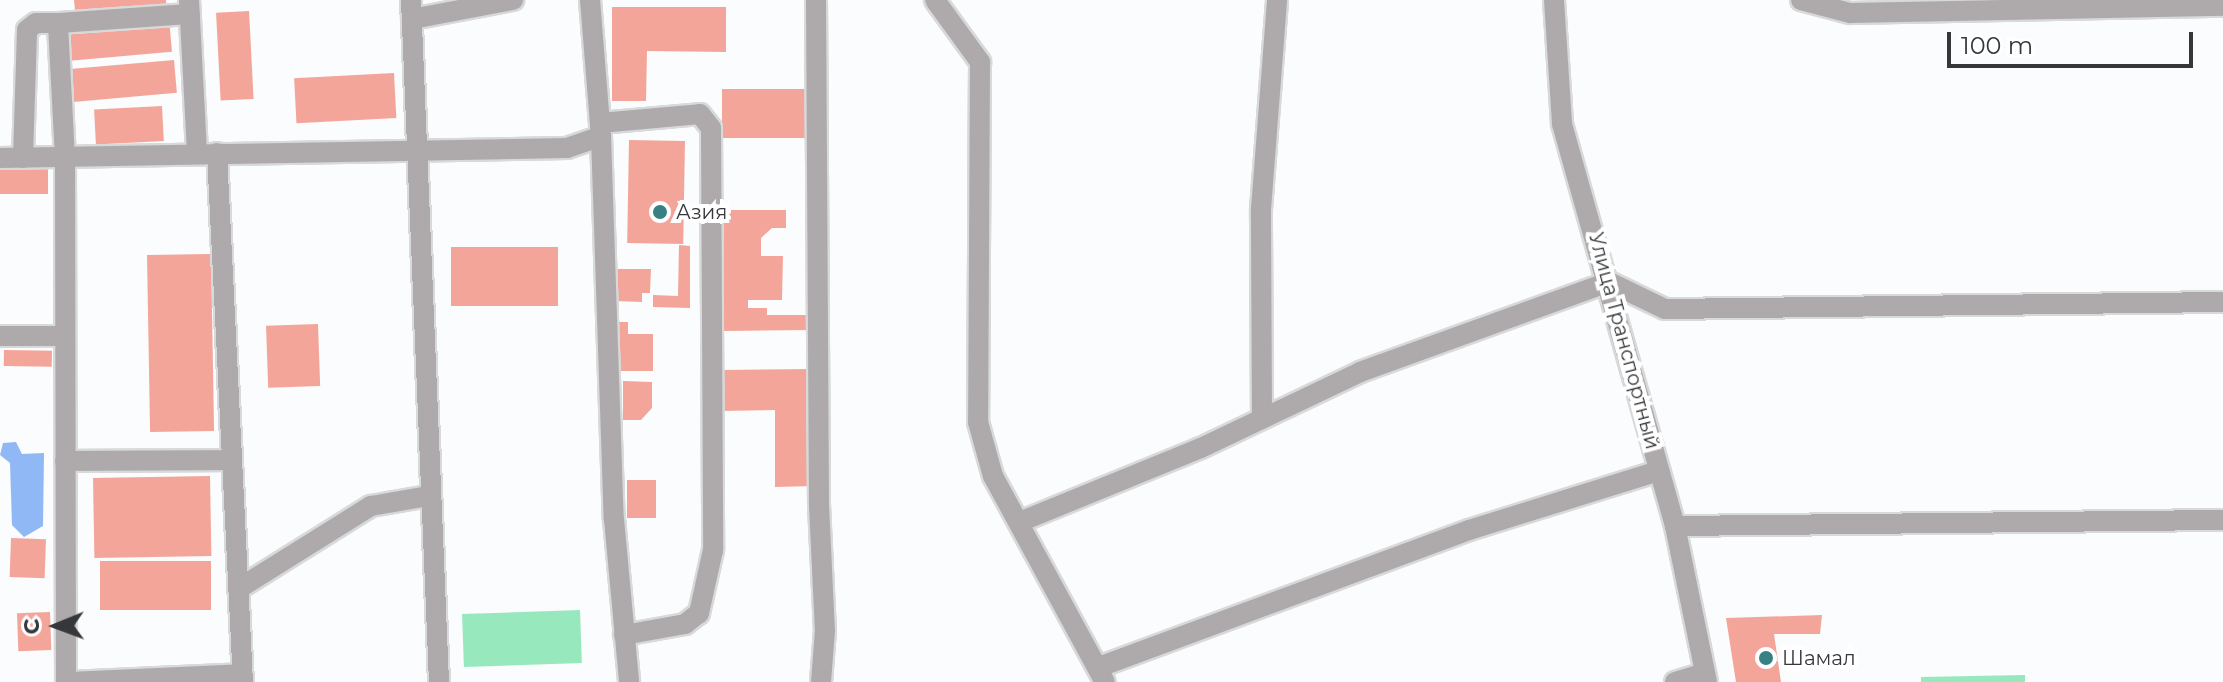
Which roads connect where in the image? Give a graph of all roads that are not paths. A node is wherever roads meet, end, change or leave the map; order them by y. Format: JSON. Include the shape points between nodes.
{"nodes":[{"id":1,"x":513,"y":0,"type":"edge"},
{"id":2,"x":590,"y":0,"type":"edge"},
{"id":3,"x":816,"y":0,"type":"edge"},
{"id":4,"x":935,"y":0,"type":"edge"},
{"id":5,"x":1277,"y":0,"type":"edge"},
{"id":6,"x":1554,"y":0,"type":"edge"},
{"id":7,"x":1801,"y":0,"type":"edge"},
{"id":8,"x":2223,"y":6,"type":"edge"},
{"id":9,"x":189,"y":7,"type":"edge"},
{"id":10,"x":412,"y":10,"type":"edge"},
{"id":11,"x":58,"y":23,"type":"junction"},
{"id":12,"x":601,"y":129,"type":"junction"},
{"id":13,"x":415,"y":150,"type":"junction"},
{"id":14,"x":207,"y":154,"type":"junction"},
{"id":15,"x":0,"y":158,"type":"edge"},
{"id":16,"x":23,"y":158,"type":"junction"},
{"id":17,"x":65,"y":158,"type":"junction"},
{"id":18,"x":1609,"y":282,"type":"junction"},
{"id":19,"x":2223,"y":302,"type":"edge"},
{"id":20,"x":0,"y":336,"type":"edge"},
{"id":21,"x":65,"y":336,"type":"junction"},
{"id":22,"x":1262,"y":417,"type":"junction"},
{"id":23,"x":232,"y":460,"type":"junction"},
{"id":24,"x":65,"y":461,"type":"junction"},
{"id":25,"x":1659,"y":471,"type":"junction"},
{"id":26,"x":429,"y":496,"type":"junction"},
{"id":27,"x":2223,"y":520,"type":"edge"},
{"id":28,"x":1022,"y":521,"type":"junction"},
{"id":29,"x":1675,"y":526,"type":"junction"},
{"id":30,"x":238,"y":589,"type":"junction"},
{"id":31,"x":624,"y":635,"type":"junction"},
{"id":32,"x":1102,"y":674,"type":"edge"},
{"id":33,"x":243,"y":678,"type":"edge"},
{"id":34,"x":1706,"y":678,"type":"edge"},
{"id":35,"x":67,"y":682,"type":"edge"},
{"id":36,"x":439,"y":682,"type":"edge"},
{"id":37,"x":629,"y":682,"type":"edge"},
{"id":38,"x":821,"y":682,"type":"edge"},
{"id":39,"x":1675,"y":682,"type":"edge"}],
"edges":[{"from":1,"to":10,"type":"street"},
{"from":2,"to":12,"type":"street"},
{"from":3,"to":38,"type":"street","via":[[819,505],[825,630]]},
{"from":4,"to":28,"type":"street","via":[[980,62],[978,422],[993,476]]},
{"from":5,"to":22,"type":"street","via":[[1261,209]]},
{"from":6,"to":18,"type":"street","name":"Улица Транспортный","via":[[1562,124]]},
{"from":7,"to":8,"type":"street","via":[[1850,13]]},
{"from":9,"to":11,"type":"street"},
{"from":9,"to":14,"type":"street"},
{"from":10,"to":13,"type":"street"},
{"from":11,"to":16,"type":"street","via":[[36,23],[27,30]]},
{"from":11,"to":17,"type":"street"},
{"from":12,"to":13,"type":"street","via":[[567,148]]},
{"from":12,"to":31,"type":"street","via":[[614,519]]},
{"from":12,"to":31,"type":"street","via":[[700,114],[711,128],[711,566],[699,613],[685,624]]},
{"from":13,"to":14,"type":"street"},
{"from":13,"to":26,"type":"street"},
{"from":14,"to":17,"type":"street"},
{"from":14,"to":23,"type":"street"},
{"from":15,"to":16,"type":"street"},
{"from":16,"to":17,"type":"street"},
{"from":17,"to":21,"type":"street"},
{"from":18,"to":19,"type":"street","via":[[1665,309]]},
{"from":18,"to":22,"type":"street","via":[[1360,372]]},
{"from":18,"to":25,"type":"street","name":"Улица Транспортный"},
{"from":20,"to":21,"type":"street"},
{"from":21,"to":24,"type":"street"},
{"from":22,"to":28,"type":"street","via":[[1201,448]]},
{"from":23,"to":24,"type":"street"},
{"from":23,"to":30,"type":"street"},
{"from":24,"to":35,"type":"street"},
{"from":25,"to":29,"type":"street","name":"Улица Транспортный"},
{"from":25,"to":32,"type":"street","via":[[1469,530]]},
{"from":26,"to":30,"type":"street","via":[[371,506]]},
{"from":26,"to":36,"type":"street"},
{"from":27,"to":29,"type":"street"},
{"from":28,"to":32,"type":"street"},
{"from":29,"to":34,"type":"street","name":"Улица Транспортный"},
{"from":30,"to":33,"type":"street"},
{"from":31,"to":37,"type":"street"},
{"from":33,"to":35,"type":"street"},
{"from":34,"to":39,"type":"street"}]}
